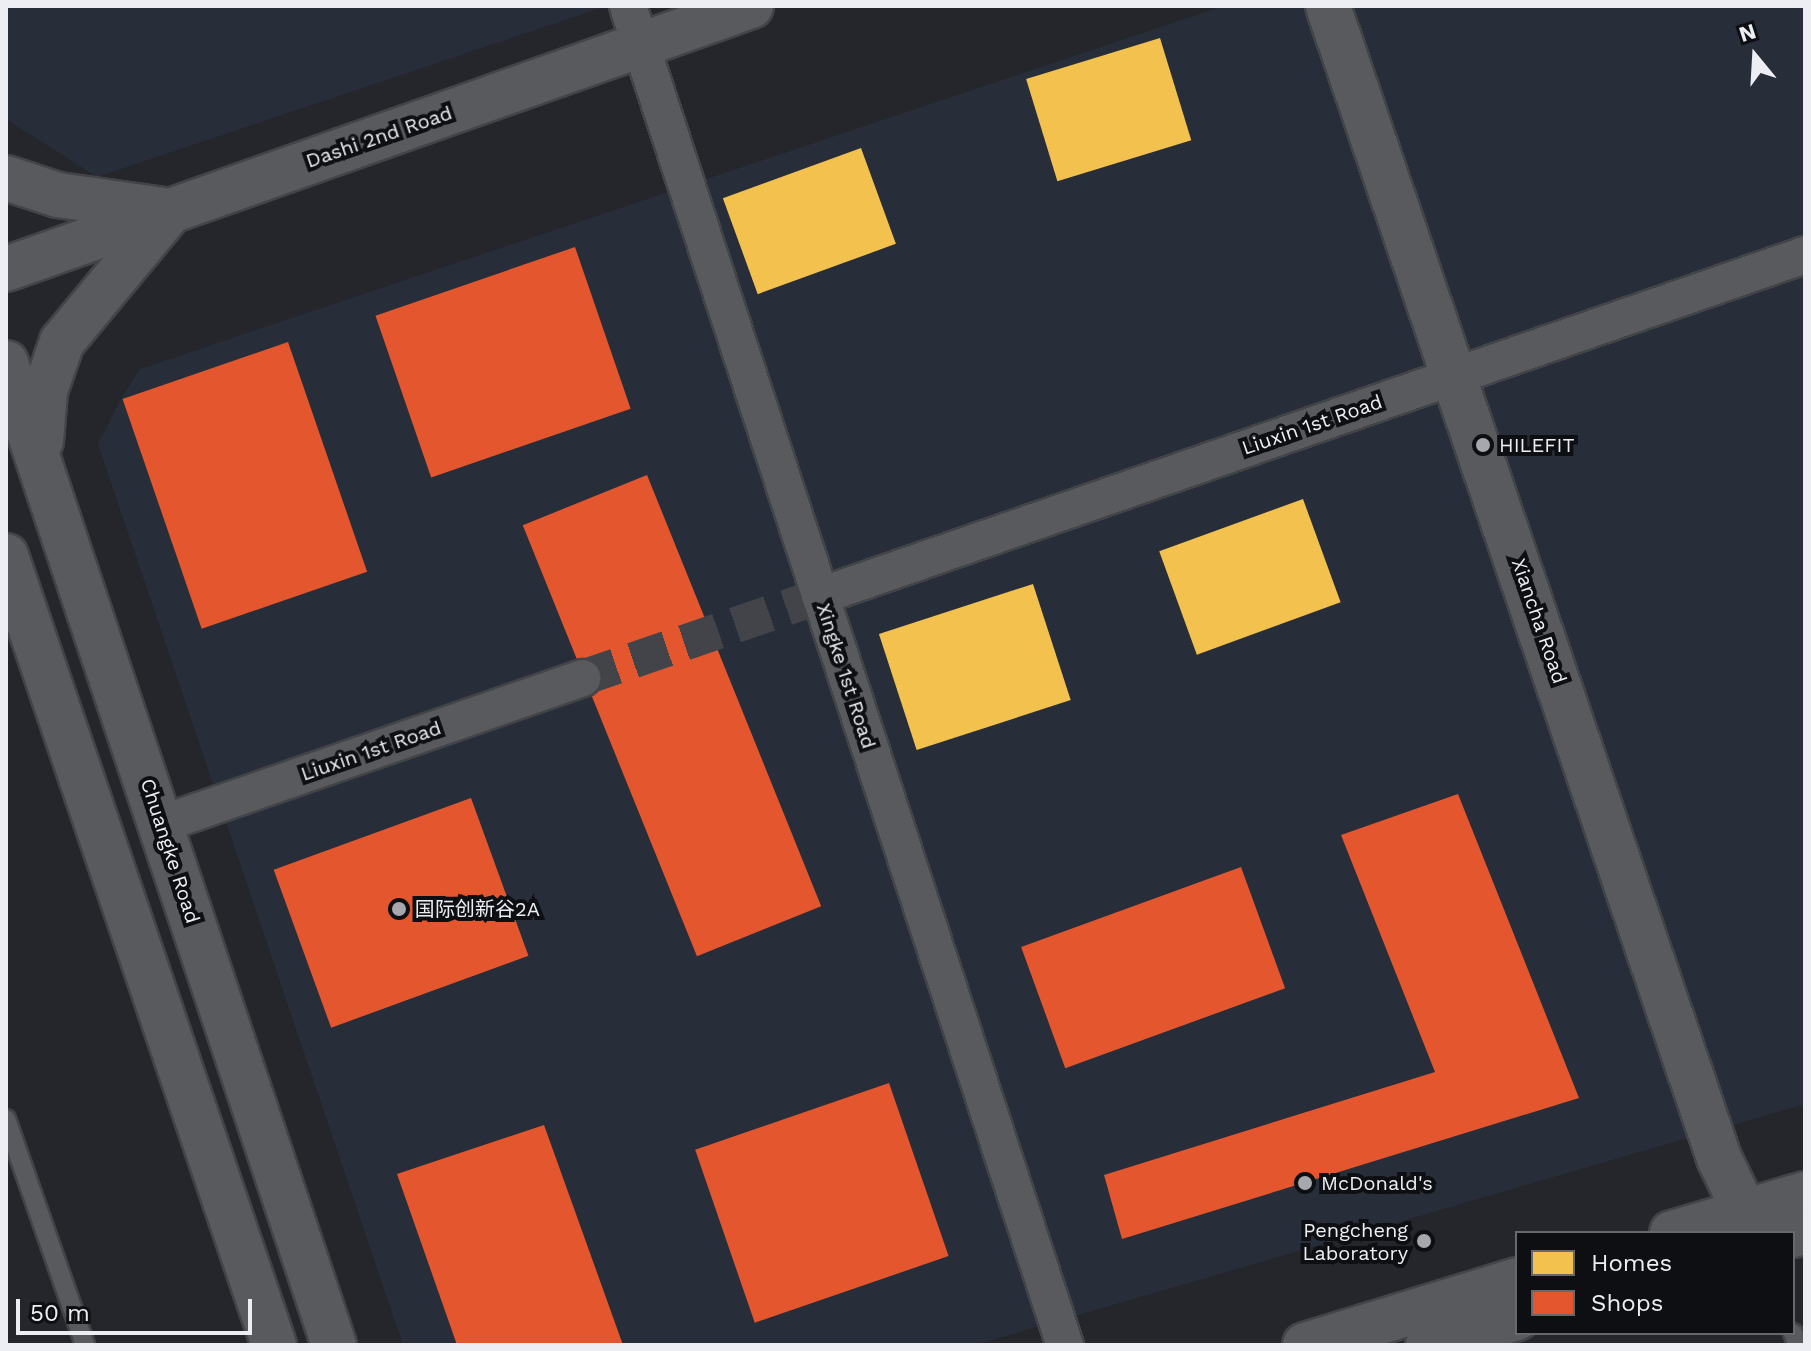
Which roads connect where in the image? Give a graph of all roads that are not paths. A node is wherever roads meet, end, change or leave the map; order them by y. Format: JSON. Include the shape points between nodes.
{"nodes":[{"id":1,"x":751,"y":6,"type":"edge"},
{"id":2,"x":1328,"y":6,"type":"edge"},
{"id":3,"x":635,"y":25,"type":"edge"},
{"id":4,"x":6,"y":178,"type":"edge"},
{"id":5,"x":170,"y":211,"type":"junction"},
{"id":6,"x":1805,"y":255,"type":"edge"},
{"id":7,"x":6,"y":269,"type":"edge"},
{"id":8,"x":6,"y":363,"type":"edge"},
{"id":9,"x":1456,"y":375,"type":"junction"},
{"id":10,"x":42,"y":464,"type":"junction"},
{"id":11,"x":6,"y":556,"type":"edge"},
{"id":12,"x":820,"y":596,"type":"junction"},
{"id":13,"x":582,"y":678,"type":"tunnel mouth"},
{"id":14,"x":161,"y":824,"type":"junction"},
{"id":15,"x":6,"y":1119,"type":"edge"},
{"id":16,"x":1805,"y":1194,"type":"edge"},
{"id":17,"x":1750,"y":1222,"type":"edge"},
{"id":18,"x":1686,"y":1231,"type":"edge"},
{"id":19,"x":1515,"y":1281,"type":"edge"},
{"id":20,"x":1515,"y":1319,"type":"edge"},
{"id":21,"x":85,"y":1345,"type":"edge"},
{"id":22,"x":274,"y":1345,"type":"edge"},
{"id":23,"x":334,"y":1345,"type":"edge"},
{"id":24,"x":1065,"y":1345,"type":"edge"},
{"id":25,"x":1305,"y":1345,"type":"edge"},
{"id":26,"x":1428,"y":1345,"type":"edge"}],
"edges":[{"from":1,"to":3,"type":"main road","name":"Dashi 2nd Road"},
{"from":2,"to":9,"type":"main road","name":"Xiancha Road"},
{"from":3,"to":5,"type":"main road","name":"Dashi 2nd Road"},
{"from":3,"to":12,"type":"street","name":"Xingke 1st Road"},
{"from":4,"to":5,"type":"main road","via":[[58,195]]},
{"from":5,"to":7,"type":"main road","name":"Dashi 2nd Road"},
{"from":5,"to":10,"type":"main road","via":[[62,342],[45,391]]},
{"from":6,"to":9,"type":"street","name":"Liuxin 1st Road"},
{"from":8,"to":10,"type":"main road","name":"Chuangke Road"},
{"from":9,"to":12,"type":"street","name":"Liuxin 1st Road"},
{"from":9,"to":17,"type":"main road","name":"Xiancha Road","via":[[1719,1158]]},
{"from":10,"to":14,"type":"main road","name":"Chuangke Road"},
{"from":11,"to":22,"type":"main road"},
{"from":12,"to":24,"type":"street","name":"Xingke 1st Road"},
{"from":13,"to":14,"type":"street","name":"Liuxin 1st Road"},
{"from":14,"to":23,"type":"main road","name":"Chuangke Road"},
{"from":15,"to":21,"type":"lane"},
{"from":16,"to":17,"type":"main road"},
{"from":17,"to":18,"type":"main road"},
{"from":19,"to":25,"type":"main road"},
{"from":20,"to":26,"type":"main road"}]}
